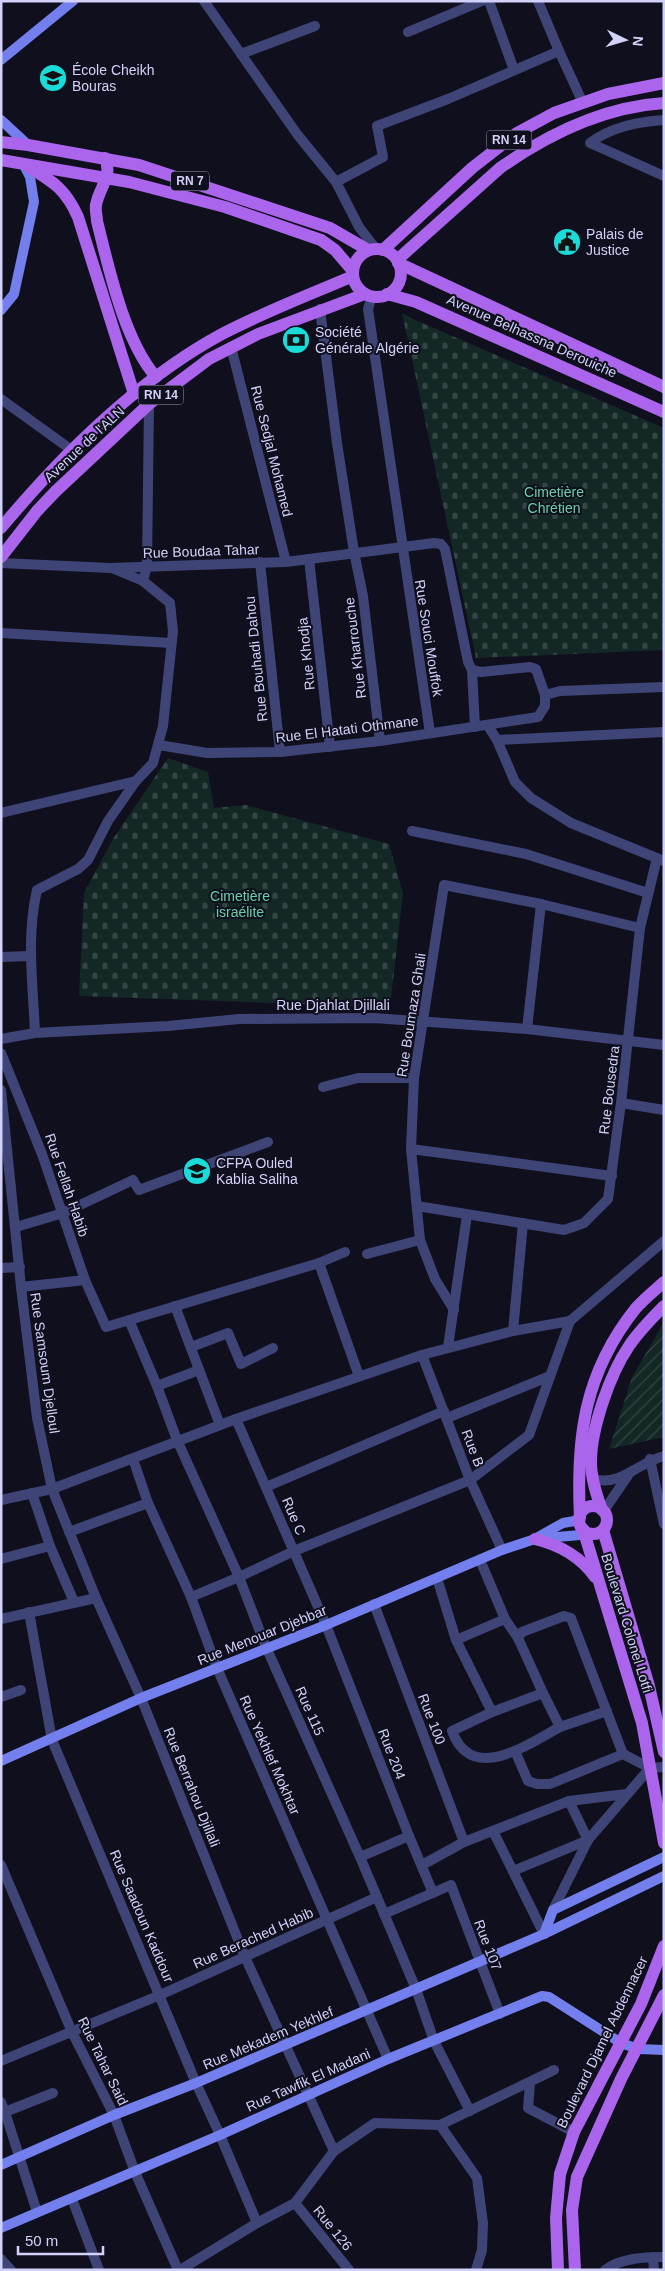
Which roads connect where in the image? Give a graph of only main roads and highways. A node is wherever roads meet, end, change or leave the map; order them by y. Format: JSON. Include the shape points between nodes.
{"nodes":[{"id":1,"x":664,"y":83,"type":"edge"},
{"id":2,"x":664,"y":103,"type":"edge"},
{"id":3,"x":1,"y":142,"type":"edge"},
{"id":4,"x":105,"y":158,"type":"junction"},
{"id":5,"x":1,"y":160,"type":"edge"},
{"id":6,"x":23,"y":163,"type":"junction"},
{"id":7,"x":107,"y":178,"type":"junction"},
{"id":8,"x":376,"y":250,"type":"junction"},
{"id":9,"x":398,"y":262,"type":"junction"},
{"id":10,"x":353,"y":274,"type":"junction"},
{"id":11,"x":387,"y":294,"type":"junction"},
{"id":12,"x":368,"y":295,"type":"junction"},
{"id":13,"x":156,"y":378,"type":"junction"},
{"id":14,"x":664,"y":387,"type":"edge"},
{"id":15,"x":134,"y":394,"type":"junction"},
{"id":16,"x":664,"y":412,"type":"edge"},
{"id":17,"x":1,"y":528,"type":"edge"},
{"id":18,"x":1,"y":558,"type":"edge"},
{"id":19,"x":664,"y":1282,"type":"edge"},
{"id":20,"x":664,"y":1306,"type":"edge"},
{"id":21,"x":603,"y":1511,"type":"junction"},
{"id":22,"x":587,"y":1527,"type":"junction"},
{"id":23,"x":535,"y":1539,"type":"road end"},
{"id":24,"x":598,"y":1582,"type":"junction"},
{"id":25,"x":664,"y":1752,"type":"edge"},
{"id":26,"x":664,"y":1843,"type":"edge"},
{"id":27,"x":664,"y":1946,"type":"edge"},
{"id":28,"x":664,"y":1995,"type":"edge"},
{"id":29,"x":660,"y":2009,"type":"edge"},
{"id":30,"x":558,"y":2270,"type":"edge"},
{"id":31,"x":575,"y":2270,"type":"edge"}],
"edges":[{"from":1,"to":8,"type":"main road","number":"RN 14","via":[[608,94],[554,113],[517,133]]},
{"from":2,"to":9,"type":"main road","number":"RN 14","via":[[630,107],[574,125],[516,157]]},
{"from":3,"to":4,"type":"main road","number":"RN 7"},
{"from":4,"to":7,"type":"main road","via":[[109,167]]},
{"from":4,"to":8,"type":"main road","number":"RN 7","via":[[139,165],[330,228]]},
{"from":5,"to":6,"type":"main road","number":"RN 7"},
{"from":6,"to":7,"type":"main road","number":"RN 7"},
{"from":6,"to":15,"type":"main road","via":[[53,181],[71,200]]},
{"from":7,"to":10,"type":"main road","number":"RN 7","via":[[225,207],[321,240],[334,250]]},
{"from":7,"to":13,"type":"main road","via":[[96,206],[97,222],[129,330],[142,359]]},
{"from":8,"to":9,"type":"main road"},
{"from":8,"to":10,"type":"main road","via":[[361,255],[355,262]]},
{"from":9,"to":11,"type":"main road","via":[[400,278]]},
{"from":9,"to":14,"type":"main road","name":"Avenue Belhassna Derouiche"},
{"from":10,"to":12,"type":"main road","via":[[357,286]]},
{"from":10,"to":13,"type":"main road","name":"Avenue de l'ALN","number":"RN 14","via":[[220,336]]},
{"from":11,"to":12,"type":"main road"},
{"from":11,"to":16,"type":"main road","name":"Avenue Belhassna Derouiche","via":[[416,302]]},
{"from":12,"to":18,"type":"main road","name":"Avenue de l'ALN","number":"RN 14","via":[[320,309],[209,359],[149,404],[56,491]]},
{"from":13,"to":15,"type":"main road","name":"Avenue de l'ALN","number":"RN 14"},
{"from":15,"to":17,"type":"main road","name":"Avenue de l'ALN","number":"RN 14","via":[[98,425]]},
{"from":19,"to":22,"type":"main road","name":"Boulevard Colonel Lotfi","via":[[637,1307],[621,1329],[595,1379],[586,1408],[578,1460]]},
{"from":20,"to":21,"type":"main road","via":[[628,1347],[597,1424],[592,1449],[593,1479]]},
{"from":21,"to":22,"type":"main road","via":[[607,1521]]},
{"from":21,"to":22,"type":"main road","via":[[587,1508]]},
{"from":22,"to":24,"type":"main road","name":"Boulevard Colonel Lotfi"},
{"from":22,"to":25,"type":"main road","name":"Boulevard Colonel Lotfi","via":[[649,1686]]},
{"from":23,"to":24,"type":"main road","via":[[571,1554]]},
{"from":24,"to":26,"type":"main road","name":"Boulevard Colonel Lotfi","via":[[642,1723]]},
{"from":27,"to":30,"type":"main road","name":"Boulevard Djamel Abdennacer","via":[[653,1978],[574,2132],[560,2174],[557,2194]]},
{"from":28,"to":29,"type":"main road"},
{"from":29,"to":31,"type":"main road","via":[[620,2079],[577,2177],[572,2210]]}]}
